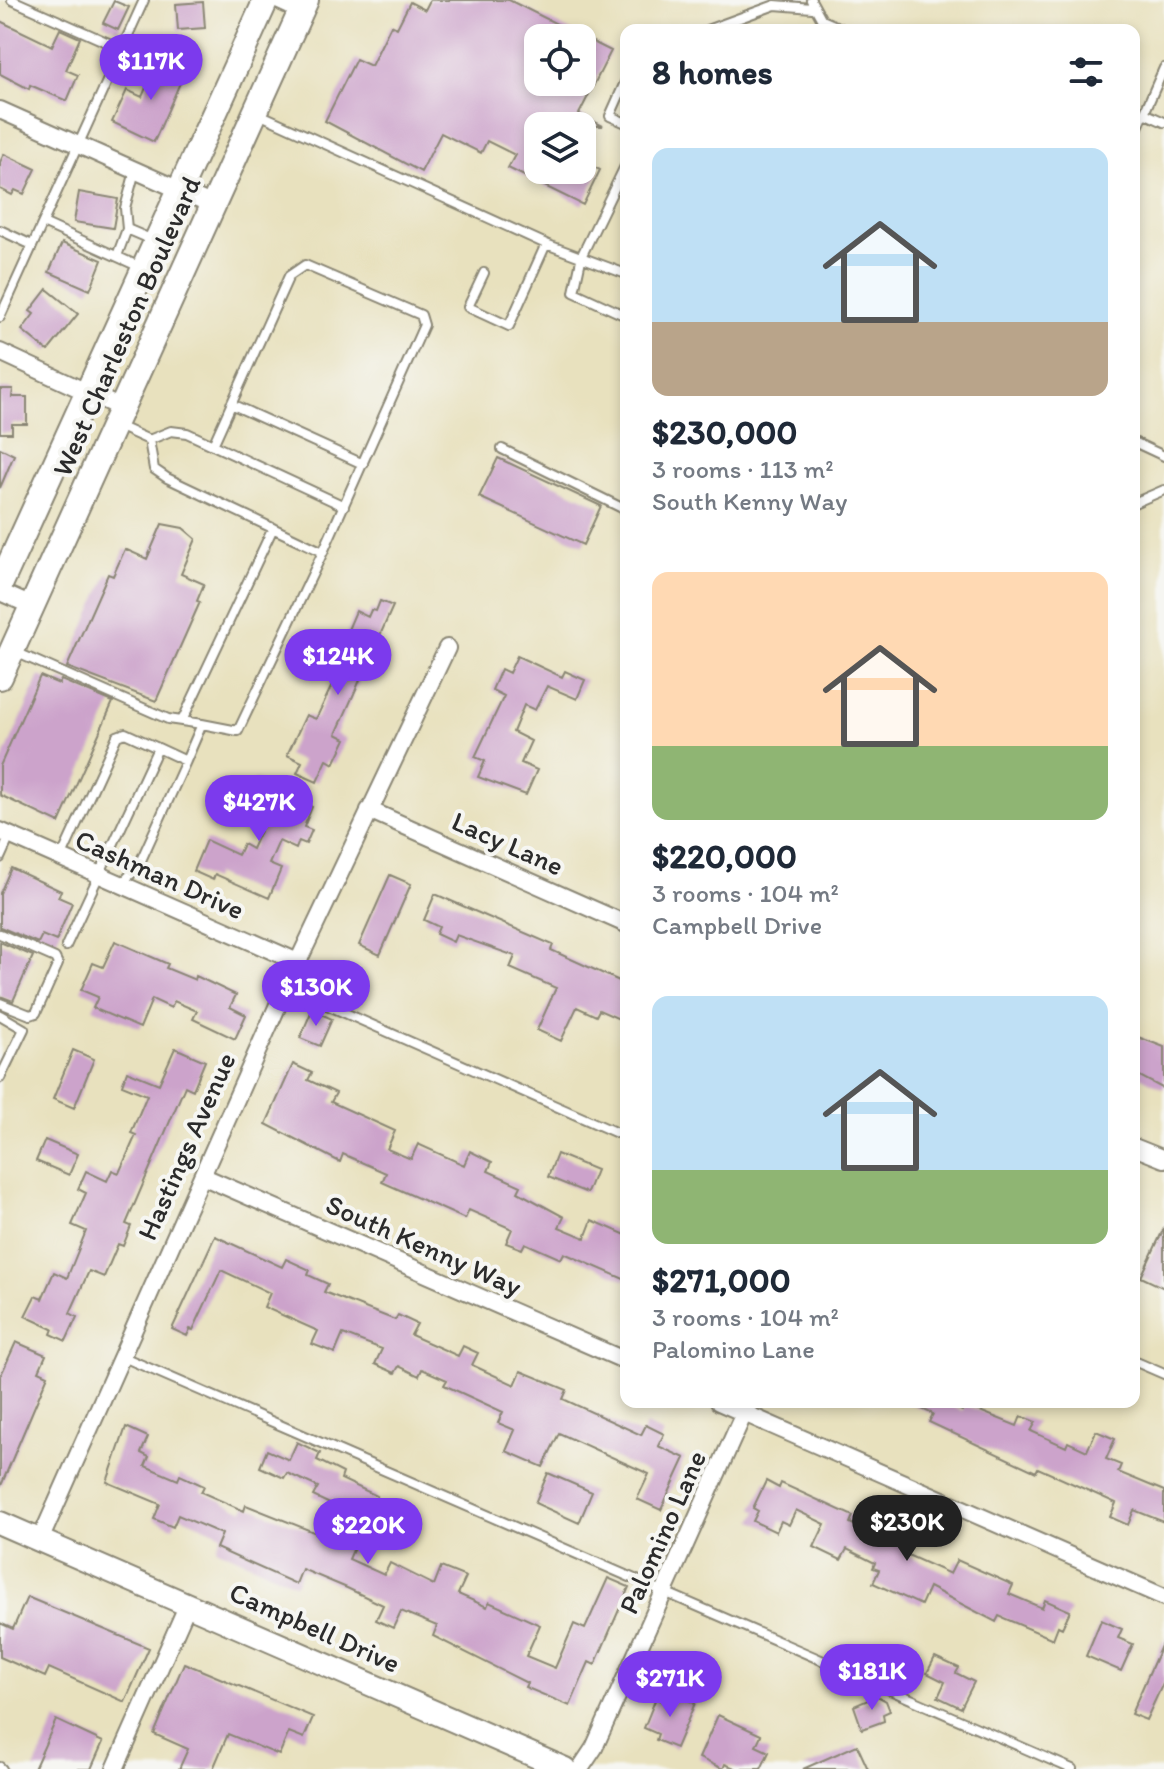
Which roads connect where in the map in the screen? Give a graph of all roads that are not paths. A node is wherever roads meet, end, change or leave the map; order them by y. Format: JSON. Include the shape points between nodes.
{"nodes":[{"id":1,"x":12,"y":0,"type":"edge"},
{"id":2,"x":144,"y":0,"type":"edge"},
{"id":3,"x":266,"y":0,"type":"edge"},
{"id":4,"x":277,"y":0,"type":"edge"},
{"id":5,"x":811,"y":4,"type":"edge"},
{"id":6,"x":304,"y":6,"type":"edge"},
{"id":7,"x":723,"y":24,"type":"edge"},
{"id":8,"x":831,"y":24,"type":"edge"},
{"id":9,"x":122,"y":49,"type":"junction"},
{"id":10,"x":1164,"y":68,"type":"edge"},
{"id":11,"x":620,"y":94,"type":"edge"},
{"id":12,"x":0,"y":110,"type":"edge"},
{"id":13,"x":256,"y":112,"type":"junction"},
{"id":14,"x":1144,"y":113,"type":"junction"},
{"id":15,"x":620,"y":120,"type":"edge"},
{"id":16,"x":1140,"y":122,"type":"edge"},
{"id":17,"x":1164,"y":122,"type":"edge"},
{"id":18,"x":78,"y":145,"type":"junction"},
{"id":19,"x":135,"y":170,"type":"junction"},
{"id":20,"x":620,"y":176,"type":"edge"},
{"id":21,"x":180,"y":189,"type":"junction"},
{"id":22,"x":213,"y":205,"type":"junction"},
{"id":23,"x":43,"y":223,"type":"junction"},
{"id":24,"x":127,"y":229,"type":"junction"},
{"id":25,"x":0,"y":230,"type":"edge"},
{"id":26,"x":156,"y":242,"type":"junction"},
{"id":27,"x":546,"y":244,"type":"junction"},
{"id":28,"x":32,"y":245,"type":"junction"},
{"id":29,"x":582,"y":255,"type":"junction"},
{"id":30,"x":117,"y":256,"type":"junction"},
{"id":31,"x":144,"y":269,"type":"junction"},
{"id":32,"x":620,"y":271,"type":"edge"},
{"id":33,"x":484,"y":273,"type":"dead end"},
{"id":34,"x":620,"y":313,"type":"edge"},
{"id":35,"x":0,"y":317,"type":"edge"},
{"id":36,"x":0,"y":352,"type":"edge"},
{"id":37,"x":88,"y":392,"type":"junction"},
{"id":38,"x":231,"y":404,"type":"junction"},
{"id":39,"x":118,"y":416,"type":"junction"},
{"id":40,"x":149,"y":440,"type":"junction"},
{"id":41,"x":213,"y":445,"type":"junction"},
{"id":42,"x":1140,"y":445,"type":"edge"},
{"id":43,"x":502,"y":449,"type":"dead end"},
{"id":44,"x":1164,"y":456,"type":"edge"},
{"id":45,"x":363,"y":464,"type":"junction"},
{"id":46,"x":1164,"y":490,"type":"edge"},
{"id":47,"x":1140,"y":500,"type":"edge"},
{"id":48,"x":344,"y":506,"type":"junction"},
{"id":49,"x":620,"y":507,"type":"edge"},
{"id":50,"x":273,"y":528,"type":"junction"},
{"id":51,"x":323,"y":552,"type":"junction"},
{"id":52,"x":0,"y":585,"type":"edge"},
{"id":53,"x":0,"y":592,"type":"edge"},
{"id":54,"x":32,"y":606,"type":"junction"},
{"id":55,"x":447,"y":648,"type":"dead end"},
{"id":56,"x":12,"y":650,"type":"junction"},
{"id":57,"x":0,"y":677,"type":"edge"},
{"id":58,"x":182,"y":721,"type":"junction"},
{"id":59,"x":202,"y":724,"type":"junction"},
{"id":60,"x":158,"y":748,"type":"junction"},
{"id":61,"x":186,"y":761,"type":"junction"},
{"id":62,"x":369,"y":810,"type":"junction"},
{"id":63,"x":5,"y":834,"type":"edge"},
{"id":64,"x":0,"y":858,"type":"edge"},
{"id":65,"x":61,"y":859,"type":"junction"},
{"id":66,"x":98,"y":875,"type":"junction"},
{"id":67,"x":119,"y":885,"type":"junction"},
{"id":68,"x":620,"y":921,"type":"edge"},
{"id":69,"x":0,"y":934,"type":"edge"},
{"id":70,"x":66,"y":946,"type":"dead end"},
{"id":71,"x":300,"y":963,"type":"junction"},
{"id":72,"x":286,"y":987,"type":"junction"},
{"id":73,"x":0,"y":1003,"type":"edge"},
{"id":74,"x":0,"y":1015,"type":"edge"},
{"id":75,"x":0,"y":1078,"type":"edge"},
{"id":76,"x":620,"y":1134,"type":"edge"},
{"id":77,"x":1140,"y":1149,"type":"edge"},
{"id":78,"x":1164,"y":1159,"type":"edge"},
{"id":79,"x":202,"y":1176,"type":"junction"},
{"id":80,"x":120,"y":1356,"type":"junction"},
{"id":81,"x":620,"y":1358,"type":"edge"},
{"id":82,"x":1140,"y":1364,"type":"edge"},
{"id":83,"x":1164,"y":1374,"type":"edge"},
{"id":84,"x":746,"y":1408,"type":"edge"},
{"id":85,"x":748,"y":1408,"type":"edge"},
{"id":86,"x":0,"y":1514,"type":"edge"},
{"id":87,"x":0,"y":1523,"type":"edge"},
{"id":88,"x":41,"y":1538,"type":"junction"},
{"id":89,"x":663,"y":1591,"type":"junction"},
{"id":90,"x":1164,"y":1597,"type":"edge"},
{"id":91,"x":188,"y":1604,"type":"junction"},
{"id":92,"x":115,"y":1769,"type":"edge"},
{"id":93,"x":565,"y":1769,"type":"edge"},
{"id":94,"x":580,"y":1769,"type":"edge"},
{"id":95,"x":1072,"y":1769,"type":"edge"}],
"edges":[{"from":1,"to":9,"type":"lane"},
{"from":2,"to":9,"type":"lane"},
{"from":3,"to":21,"type":"main road","name":"West Charleston Boulevard"},
{"from":4,"to":6,"type":"street"},
{"from":5,"to":7,"type":"lane","via":[[775,5]]},
{"from":5,"to":8,"type":"lane"},
{"from":6,"to":13,"type":"main road","name":"West Charleston Boulevard"},
{"from":9,"to":18,"type":"lane"},
{"from":10,"to":14,"type":"lane"},
{"from":11,"to":15,"type":"lane","via":[[610,116]]},
{"from":12,"to":18,"type":"street"},
{"from":13,"to":22,"type":"main road","name":"West Charleston Boulevard"},
{"from":13,"to":27,"type":"lane"},
{"from":14,"to":16,"type":"lane"},
{"from":14,"to":17,"type":"lane"},
{"from":18,"to":19,"type":"street"},
{"from":18,"to":23,"type":"lane"},
{"from":19,"to":21,"type":"street"},
{"from":19,"to":24,"type":"lane","via":[[125,208]]},
{"from":20,"to":29,"type":"lane"},
{"from":21,"to":22,"type":"street"},
{"from":21,"to":26,"type":"main road","name":"West Charleston Boulevard"},
{"from":22,"to":39,"type":"main road","name":"West Charleston Boulevard"},
{"from":23,"to":28,"type":"lane"},
{"from":23,"to":30,"type":"lane"},
{"from":24,"to":26,"type":"lane"},
{"from":24,"to":30,"type":"lane"},
{"from":25,"to":28,"type":"lane"},
{"from":26,"to":31,"type":"main road","name":"West Charleston Boulevard"},
{"from":27,"to":29,"type":"lane"},
{"from":27,"to":33,"type":"lane","via":[[509,326],[468,307]]},
{"from":28,"to":35,"type":"lane"},
{"from":29,"to":32,"type":"lane"},
{"from":29,"to":34,"type":"lane","via":[[574,292]]},
{"from":30,"to":31,"type":"lane"},
{"from":31,"to":37,"type":"main road","name":"West Charleston Boulevard"},
{"from":36,"to":37,"type":"street"},
{"from":37,"to":39,"type":"street"},
{"from":37,"to":52,"type":"main road","name":"West Charleston Boulevard"},
{"from":38,"to":41,"type":"lane"},
{"from":38,"to":45,"type":"lane"},
{"from":38,"to":45,"type":"lane","via":[[297,268],[305,265],[421,315],[424,325]]},
{"from":39,"to":40,"type":"lane"},
{"from":39,"to":54,"type":"main road","name":"West Charleston Boulevard"},
{"from":40,"to":41,"type":"lane","via":[[171,431]]},
{"from":40,"to":50,"type":"lane","via":[[154,469]]},
{"from":41,"to":48,"type":"lane"},
{"from":42,"to":44,"type":"lane"},
{"from":43,"to":49,"type":"lane"},
{"from":45,"to":48,"type":"lane"},
{"from":46,"to":47,"type":"lane"},
{"from":48,"to":51,"type":"lane"},
{"from":50,"to":51,"type":"lane"},
{"from":50,"to":58,"type":"lane"},
{"from":51,"to":59,"type":"lane","via":[[238,731]]},
{"from":53,"to":54,"type":"street"},
{"from":54,"to":56,"type":"main road","name":"West Charleston Boulevard"},
{"from":55,"to":62,"type":"street","name":"Hastings Avenue"},
{"from":56,"to":57,"type":"main road","name":"West Charleston Boulevard"},
{"from":56,"to":58,"type":"lane"},
{"from":58,"to":59,"type":"lane"},
{"from":59,"to":61,"type":"lane"},
{"from":60,"to":61,"type":"lane"},
{"from":60,"to":65,"type":"lane","via":[[125,733],[117,736]]},
{"from":60,"to":66,"type":"lane"},
{"from":61,"to":67,"type":"lane","via":[[138,867]]},
{"from":62,"to":68,"type":"street","name":"Lacy Lane"},
{"from":62,"to":71,"type":"street","name":"Hastings Avenue"},
{"from":63,"to":64,"type":"lane"},
{"from":63,"to":65,"type":"street","name":"Cashman Drive"},
{"from":65,"to":66,"type":"street","name":"Cashman Drive"},
{"from":66,"to":67,"type":"street","name":"Cashman Drive"},
{"from":66,"to":70,"type":"lane"},
{"from":67,"to":71,"type":"street","name":"Cashman Drive"},
{"from":69,"to":73,"type":"lane","via":[[58,964],[36,1013]]},
{"from":71,"to":72,"type":"street","name":"Hastings Avenue"},
{"from":72,"to":76,"type":"lane"},
{"from":72,"to":79,"type":"street","name":"Hastings Avenue"},
{"from":74,"to":75,"type":"lane","via":[[24,1029]]},
{"from":77,"to":78,"type":"street"},
{"from":79,"to":80,"type":"street","name":"Hastings Avenue"},
{"from":79,"to":81,"type":"street","name":"South Kenny Way"},
{"from":80,"to":88,"type":"street","name":"Hastings Avenue"},
{"from":80,"to":89,"type":"lane"},
{"from":82,"to":83,"type":"lane"},
{"from":84,"to":89,"type":"street","name":"Palomino Lane"},
{"from":85,"to":90,"type":"street"},
{"from":86,"to":88,"type":"street","name":"Campbell Drive"},
{"from":87,"to":88,"type":"street","name":"Campbell Drive"},
{"from":88,"to":91,"type":"street","name":"Campbell Drive"},
{"from":89,"to":94,"type":"street","name":"Palomino Lane"},
{"from":89,"to":95,"type":"lane"},
{"from":91,"to":92,"type":"street"},
{"from":91,"to":93,"type":"street","name":"Campbell Drive"}]}
